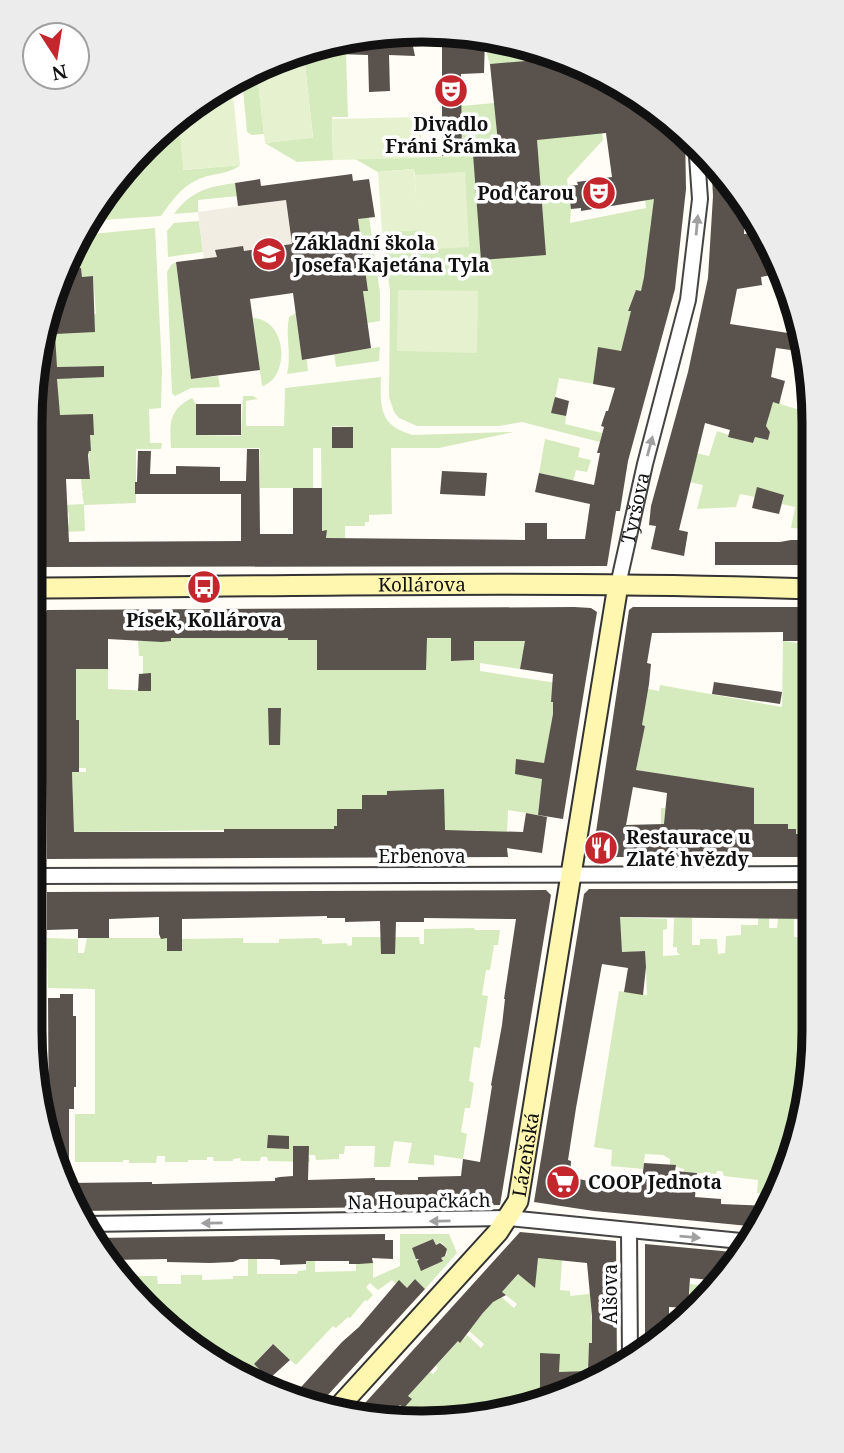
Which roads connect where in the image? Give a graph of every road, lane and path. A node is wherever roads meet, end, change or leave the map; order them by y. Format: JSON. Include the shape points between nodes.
{"nodes":[{"id":1,"x":697,"y":160,"type":"edge"},
{"id":2,"x":618,"y":585,"type":"junction"},
{"id":3,"x":42,"y":588,"type":"edge"},
{"id":4,"x":802,"y":588,"type":"edge"},
{"id":5,"x":802,"y":874,"type":"edge"},
{"id":6,"x":572,"y":875,"type":"junction"},
{"id":7,"x":42,"y":876,"type":"edge"},
{"id":8,"x":508,"y":1218,"type":"junction"},
{"id":9,"x":95,"y":1224,"type":"edge"},
{"id":10,"x":629,"y":1231,"type":"junction"},
{"id":11,"x":739,"y":1241,"type":"edge"},
{"id":12,"x":630,"y":1349,"type":"edge"},
{"id":13,"x":343,"y":1403,"type":"edge"}],
"edges":[{"from":2,"to":1,"type":"street","name":"Tyršova","one_way":true,"via":[[688,300],[700,199]]},
{"from":2,"to":3,"type":"street","name":"Kollárova"},
{"from":2,"to":4,"type":"street","name":"Kollárova"},
{"from":2,"to":6,"type":"street","name":"Tyršova"},
{"from":5,"to":6,"type":"street","name":"Erbenova"},
{"from":6,"to":7,"type":"street","name":"Erbenova"},
{"from":6,"to":8,"type":"street","name":"Lázeňská","via":[[518,1201]]},
{"from":8,"to":9,"type":"street","name":"Na Houpačkách","one_way":true},
{"from":8,"to":10,"type":"street","name":"Na Houpačkách"},
{"from":8,"to":13,"type":"street","name":"Lázeňská"},
{"from":10,"to":11,"type":"street","name":"Na Houpačkách","one_way":true},
{"from":10,"to":12,"type":"street","name":"Alšova"}]}
